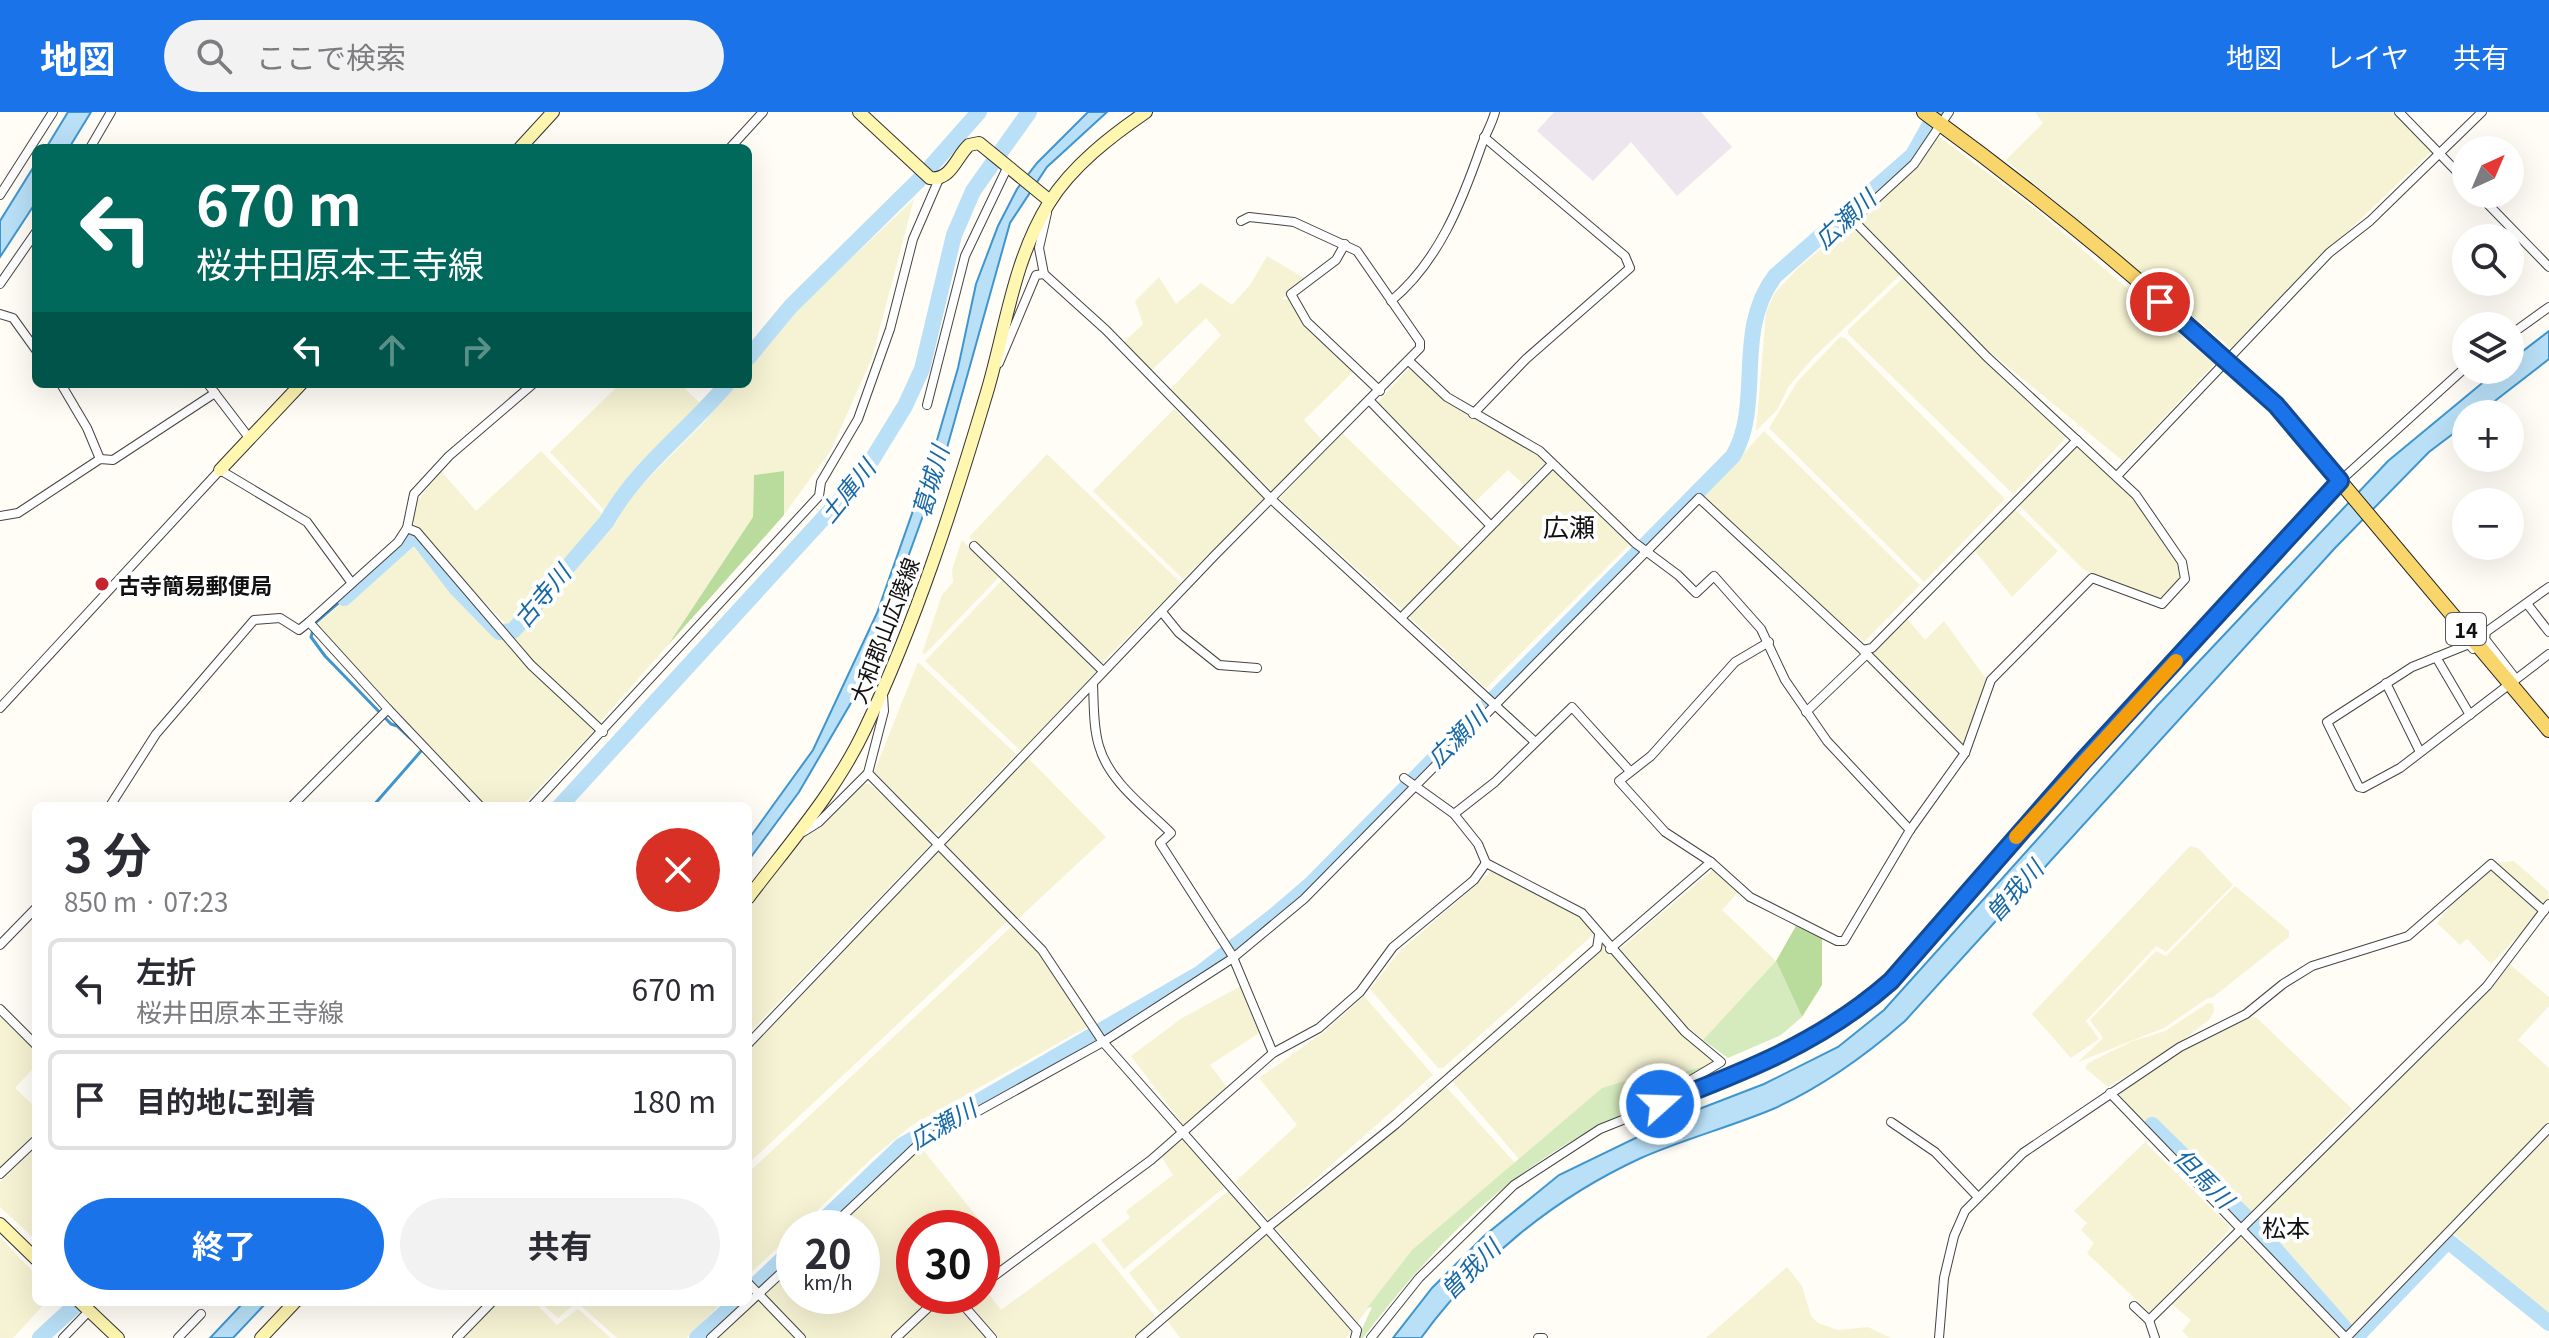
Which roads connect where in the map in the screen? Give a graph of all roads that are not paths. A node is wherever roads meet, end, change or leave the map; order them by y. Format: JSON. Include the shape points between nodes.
{"nodes":[{"id":1,"x":53,"y":112,"type":"edge"},
{"id":2,"x":111,"y":112,"type":"edge"},
{"id":3,"x":553,"y":112,"type":"edge"},
{"id":4,"x":763,"y":112,"type":"edge"},
{"id":5,"x":859,"y":112,"type":"edge"},
{"id":6,"x":1146,"y":112,"type":"edge"},
{"id":7,"x":1495,"y":112,"type":"edge"},
{"id":8,"x":1924,"y":112,"type":"edge"},
{"id":9,"x":2399,"y":112,"type":"edge"},
{"id":10,"x":2482,"y":112,"type":"edge"},
{"id":11,"x":1943,"y":120,"type":"edge"},
{"id":12,"x":1484,"y":137,"type":"junction"},
{"id":13,"x":33,"y":144,"type":"edge"},
{"id":14,"x":92,"y":144,"type":"edge"},
{"id":15,"x":524,"y":144,"type":"edge"},
{"id":16,"x":734,"y":144,"type":"edge"},
{"id":17,"x":32,"y":145,"type":"edge"},
{"id":18,"x":2438,"y":152,"type":"junction"},
{"id":19,"x":1008,"y":166,"type":"junction"},
{"id":20,"x":2452,"y":166,"type":"edge"},
{"id":21,"x":939,"y":179,"type":"junction"},
{"id":22,"x":0,"y":195,"type":"edge"},
{"id":23,"x":1050,"y":201,"type":"junction"},
{"id":24,"x":2492,"y":208,"type":"edge"},
{"id":25,"x":1241,"y":221,"type":"dead end"},
{"id":26,"x":32,"y":238,"type":"edge"},
{"id":27,"x":1345,"y":244,"type":"junction"},
{"id":28,"x":2549,"y":267,"type":"edge"},
{"id":29,"x":1044,"y":274,"type":"junction"},
{"id":30,"x":0,"y":284,"type":"edge"},
{"id":31,"x":1391,"y":301,"type":"junction"},
{"id":32,"x":2549,"y":307,"type":"edge"},
{"id":33,"x":0,"y":314,"type":"edge"},
{"id":34,"x":2524,"y":325,"type":"edge"},
{"id":35,"x":32,"y":344,"type":"edge"},
{"id":36,"x":1409,"y":361,"type":"junction"},
{"id":37,"x":2230,"y":361,"type":"junction"},
{"id":38,"x":990,"y":380,"type":"junction"},
{"id":39,"x":2452,"y":380,"type":"edge"},
{"id":40,"x":63,"y":388,"type":"edge"},
{"id":41,"x":211,"y":388,"type":"edge"},
{"id":42,"x":297,"y":388,"type":"edge"},
{"id":43,"x":528,"y":388,"type":"edge"},
{"id":44,"x":1380,"y":391,"type":"junction"},
{"id":45,"x":215,"y":393,"type":"junction"},
{"id":46,"x":1370,"y":401,"type":"junction"},
{"id":47,"x":927,"y":405,"type":"dead end"},
{"id":48,"x":1473,"y":414,"type":"junction"},
{"id":49,"x":250,"y":439,"type":"junction"},
{"id":50,"x":2077,"y":440,"type":"junction"},
{"id":51,"x":100,"y":459,"type":"junction"},
{"id":52,"x":1552,"y":464,"type":"junction"},
{"id":53,"x":220,"y":470,"type":"junction"},
{"id":54,"x":2117,"y":476,"type":"junction"},
{"id":55,"x":2342,"y":482,"type":"junction"},
{"id":56,"x":1271,"y":499,"type":"junction"},
{"id":57,"x":0,"y":516,"type":"edge"},
{"id":58,"x":1491,"y":526,"type":"junction"},
{"id":59,"x":407,"y":528,"type":"junction"},
{"id":60,"x":974,"y":546,"type":"dead end"},
{"id":61,"x":1646,"y":552,"type":"junction"},
{"id":62,"x":351,"y":582,"type":"junction"},
{"id":63,"x":2549,"y":587,"type":"edge"},
{"id":64,"x":2528,"y":605,"type":"junction"},
{"id":65,"x":1162,"y":612,"type":"junction"},
{"id":66,"x":1401,"y":618,"type":"junction"},
{"id":67,"x":309,"y":622,"type":"junction"},
{"id":68,"x":2549,"y":632,"type":"edge"},
{"id":69,"x":1769,"y":642,"type":"junction"},
{"id":70,"x":1865,"y":652,"type":"junction"},
{"id":71,"x":2549,"y":654,"type":"edge"},
{"id":72,"x":2436,"y":657,"type":"junction"},
{"id":73,"x":1257,"y":668,"type":"dead end"},
{"id":74,"x":1103,"y":671,"type":"junction"},
{"id":75,"x":2513,"y":681,"type":"junction"},
{"id":76,"x":2386,"y":683,"type":"junction"},
{"id":77,"x":1093,"y":684,"type":"junction"},
{"id":78,"x":883,"y":686,"type":"junction"},
{"id":79,"x":1496,"y":704,"type":"junction"},
{"id":80,"x":0,"y":708,"type":"edge"},
{"id":81,"x":388,"y":709,"type":"junction"},
{"id":82,"x":1806,"y":712,"type":"junction"},
{"id":83,"x":2470,"y":715,"type":"junction"},
{"id":84,"x":2549,"y":730,"type":"edge"},
{"id":85,"x":603,"y":732,"type":"junction"},
{"id":86,"x":1534,"y":741,"type":"junction"},
{"id":87,"x":2420,"y":752,"type":"junction"},
{"id":88,"x":1965,"y":753,"type":"junction"},
{"id":89,"x":1629,"y":770,"type":"junction"},
{"id":90,"x":868,"y":773,"type":"junction"},
{"id":91,"x":1404,"y":778,"type":"dead end"},
{"id":92,"x":1414,"y":787,"type":"junction"},
{"id":93,"x":113,"y":802,"type":"edge"},
{"id":94,"x":296,"y":802,"type":"edge"},
{"id":95,"x":476,"y":802,"type":"edge"},
{"id":96,"x":536,"y":802,"type":"edge"},
{"id":97,"x":1454,"y":814,"type":"junction"},
{"id":98,"x":1910,"y":830,"type":"junction"},
{"id":99,"x":795,"y":837,"type":"junction"},
{"id":100,"x":938,"y":845,"type":"junction"},
{"id":101,"x":1711,"y":862,"type":"junction"},
{"id":102,"x":1486,"y":863,"type":"junction"},
{"id":103,"x":752,"y":893,"type":"edge"},
{"id":104,"x":2546,"y":908,"type":"edge"},
{"id":105,"x":32,"y":912,"type":"edge"},
{"id":106,"x":1599,"y":935,"type":"junction"},
{"id":107,"x":2,"y":939,"type":"edge"},
{"id":108,"x":1610,"y":949,"type":"junction"},
{"id":109,"x":1231,"y":954,"type":"junction"},
{"id":110,"x":0,"y":1009,"type":"edge"},
{"id":111,"x":752,"y":1040,"type":"edge"},
{"id":112,"x":1102,"y":1040,"type":"junction"},
{"id":113,"x":32,"y":1041,"type":"edge"},
{"id":114,"x":1273,"y":1053,"type":"junction"},
{"id":115,"x":2110,"y":1093,"type":"junction"},
{"id":116,"x":1660,"y":1104,"type":"junction"},
{"id":117,"x":1891,"y":1122,"type":"dead end"},
{"id":118,"x":2549,"y":1128,"type":"edge"},
{"id":119,"x":1184,"y":1131,"type":"junction"},
{"id":120,"x":32,"y":1144,"type":"edge"},
{"id":121,"x":0,"y":1174,"type":"edge"},
{"id":122,"x":1977,"y":1196,"type":"junction"},
{"id":123,"x":849,"y":1210,"type":"edge"},
{"id":124,"x":0,"y":1224,"type":"edge"},
{"id":125,"x":1267,"y":1228,"type":"junction"},
{"id":126,"x":2239,"y":1231,"type":"junction"},
{"id":127,"x":32,"y":1255,"type":"edge"},
{"id":128,"x":1000,"y":1272,"type":"edge"},
{"id":129,"x":776,"y":1277,"type":"edge"},
{"id":130,"x":752,"y":1288,"type":"edge"},
{"id":131,"x":757,"y":1294,"type":"junction"},
{"id":132,"x":752,"y":1299,"type":"edge"},
{"id":133,"x":84,"y":1306,"type":"edge"},
{"id":134,"x":291,"y":1306,"type":"edge"},
{"id":135,"x":488,"y":1306,"type":"edge"},
{"id":136,"x":744,"y":1306,"type":"edge"},
{"id":137,"x":2134,"y":1306,"type":"dead end"},
{"id":138,"x":201,"y":1314,"type":"dead end"},
{"id":139,"x":921,"y":1314,"type":"edge"},
{"id":140,"x":973,"y":1314,"type":"edge"},
{"id":141,"x":2149,"y":1320,"type":"junction"},
{"id":142,"x":2152,"y":1336,"type":"edge"},
{"id":143,"x":63,"y":1338,"type":"edge"},
{"id":144,"x":118,"y":1338,"type":"edge"},
{"id":145,"x":178,"y":1338,"type":"edge"},
{"id":146,"x":261,"y":1338,"type":"edge"},
{"id":147,"x":457,"y":1338,"type":"edge"},
{"id":148,"x":711,"y":1338,"type":"edge"},
{"id":149,"x":801,"y":1338,"type":"edge"},
{"id":150,"x":896,"y":1338,"type":"edge"},
{"id":151,"x":992,"y":1338,"type":"edge"},
{"id":152,"x":1140,"y":1338,"type":"edge"},
{"id":153,"x":1355,"y":1338,"type":"edge"},
{"id":154,"x":1371,"y":1338,"type":"edge"},
{"id":155,"x":1939,"y":1338,"type":"edge"},
{"id":156,"x":2345,"y":1338,"type":"edge"}],
"edges":[{"from":1,"to":13,"type":"street"},
{"from":2,"to":14,"type":"street"},
{"from":3,"to":15,"type":"main road"},
{"from":4,"to":16,"type":"street"},
{"from":5,"to":21,"type":"main road","via":[[930,178]]},
{"from":6,"to":23,"type":"main road","name":"大和郡山広陵線","via":[[1095,151]]},
{"from":7,"to":12,"type":"street"},
{"from":8,"to":11,"type":"main road","number":"14"},
{"from":9,"to":18,"type":"street"},
{"from":10,"to":18,"type":"street"},
{"from":11,"to":37,"type":"main road","number":"14"},
{"from":11,"to":50,"type":"street","via":[[1914,164],[1853,220]]},
{"from":12,"to":31,"type":"street","via":[[1467,189],[1428,263]]},
{"from":12,"to":48,"type":"street","via":[[1625,256],[1630,268],[1526,359]]},
{"from":17,"to":22,"type":"street"},
{"from":18,"to":20,"type":"street"},
{"from":18,"to":37,"type":"street","via":[[2370,221],[2329,253]]},
{"from":19,"to":21,"type":"main road","via":[[986,146],[969,145]]},
{"from":19,"to":23,"type":"main road"},
{"from":19,"to":47,"type":"street","via":[[965,256]]},
{"from":21,"to":85,"type":"street","via":[[913,239],[890,329],[858,419],[821,482],[819,496]]},
{"from":23,"to":29,"type":"street","via":[[1039,248]]},
{"from":23,"to":38,"type":"main road","name":"大和郡山広陵線","via":[[1021,263]]},
{"from":24,"to":28,"type":"street"},
{"from":25,"to":27,"type":"street","via":[[1249,217],[1294,222]]},
{"from":26,"to":30,"type":"street"},
{"from":27,"to":31,"type":"street","via":[[1369,265]]},
{"from":27,"to":44,"type":"street","via":[[1336,260],[1291,294],[1307,322]]},
{"from":29,"to":38,"type":"street","via":[[1036,275]]},
{"from":29,"to":56,"type":"street"},
{"from":31,"to":36,"type":"street","via":[[1420,342]]},
{"from":32,"to":34,"type":"street"},
{"from":33,"to":35,"type":"street","via":[[13,318]]},
{"from":36,"to":44,"type":"street"},
{"from":36,"to":48,"type":"street"},
{"from":37,"to":54,"type":"street"},
{"from":37,"to":55,"type":"main road","number":"14"},
{"from":38,"to":78,"type":"main road","name":"大和郡山広陵線","via":[[947,519]]},
{"from":39,"to":55,"type":"street"},
{"from":40,"to":51,"type":"street"},
{"from":41,"to":45,"type":"street"},
{"from":42,"to":49,"type":"main road"},
{"from":43,"to":59,"type":"street","via":[[449,456],[414,494]]},
{"from":44,"to":46,"type":"street"},
{"from":45,"to":49,"type":"street"},
{"from":45,"to":51,"type":"street","via":[[113,460]]},
{"from":46,"to":56,"type":"street"},
{"from":46,"to":58,"type":"street"},
{"from":48,"to":52,"type":"street","via":[[1540,451]]},
{"from":49,"to":53,"type":"main road"},
{"from":50,"to":54,"type":"street"},
{"from":50,"to":70,"type":"street"},
{"from":51,"to":57,"type":"street","via":[[18,513]]},
{"from":52,"to":58,"type":"street"},
{"from":52,"to":61,"type":"street"},
{"from":53,"to":62,"type":"street","via":[[307,522]]},
{"from":53,"to":80,"type":"street"},
{"from":54,"to":88,"type":"street","via":[[2176,553],[2187,572],[2185,579],[2162,604],[2092,578],[1991,680]]},
{"from":55,"to":75,"type":"main road","number":"14"},
{"from":55,"to":116,"type":"street","via":[[2083,761],[1891,981],[1857,1011],[1802,1045]]},
{"from":56,"to":65,"type":"street"},
{"from":56,"to":66,"type":"street"},
{"from":58,"to":66,"type":"street"},
{"from":59,"to":62,"type":"street"},
{"from":59,"to":85,"type":"street","via":[[417,532],[531,665]]},
{"from":60,"to":74,"type":"street"},
{"from":61,"to":69,"type":"street","via":[[1696,593],[1714,576]]},
{"from":61,"to":70,"type":"street","via":[[1699,498]]},
{"from":61,"to":79,"type":"street"},
{"from":62,"to":67,"type":"street"},
{"from":63,"to":64,"type":"street"},
{"from":64,"to":68,"type":"street"},
{"from":64,"to":75,"type":"street","via":[[2486,632],[2485,639]]},
{"from":65,"to":73,"type":"street","via":[[1219,665]]},
{"from":65,"to":74,"type":"street"},
{"from":66,"to":79,"type":"street"},
{"from":67,"to":81,"type":"street"},
{"from":67,"to":93,"type":"street","via":[[299,630],[280,618],[254,620],[165,722]]},
{"from":69,"to":82,"type":"street"},
{"from":69,"to":89,"type":"street","via":[[1735,662],[1651,756]]},
{"from":70,"to":82,"type":"street"},
{"from":70,"to":88,"type":"street"},
{"from":71,"to":75,"type":"street"},
{"from":72,"to":75,"type":"street","via":[[2469,644],[2502,683]]},
{"from":72,"to":76,"type":"street"},
{"from":72,"to":83,"type":"street"},
{"from":74,"to":77,"type":"street"},
{"from":75,"to":83,"type":"street"},
{"from":75,"to":84,"type":"main road","number":"14"},
{"from":76,"to":87,"type":"street"},
{"from":76,"to":87,"type":"street","via":[[2327,722],[2363,788]]},
{"from":77,"to":100,"type":"street"},
{"from":77,"to":109,"type":"street","via":[[1102,757],[1171,833],[1160,843]]},
{"from":78,"to":90,"type":"street","via":[[884,711]]},
{"from":78,"to":99,"type":"main road","name":"大和郡山広陵線","via":[[853,752]]},
{"from":79,"to":86,"type":"street"},
{"from":79,"to":92,"type":"street"},
{"from":81,"to":94,"type":"street"},
{"from":81,"to":95,"type":"street"},
{"from":82,"to":98,"type":"street","via":[[1841,758]]},
{"from":83,"to":87,"type":"street"},
{"from":85,"to":96,"type":"street"},
{"from":86,"to":89,"type":"street","via":[[1572,707]]},
{"from":86,"to":97,"type":"street"},
{"from":88,"to":98,"type":"street"},
{"from":89,"to":101,"type":"street","via":[[1619,781],[1626,790],[1665,832]]},
{"from":90,"to":99,"type":"street","via":[[819,822]]},
{"from":90,"to":100,"type":"street"},
{"from":91,"to":92,"type":"street"},
{"from":92,"to":97,"type":"street"},
{"from":92,"to":109,"type":"street","via":[[1304,899]]},
{"from":97,"to":102,"type":"street"},
{"from":98,"to":101,"type":"street","via":[[1844,941],[1750,897]]},
{"from":99,"to":103,"type":"main road","name":"大和郡山広陵線"},
{"from":100,"to":111,"type":"street"},
{"from":100,"to":112,"type":"street","via":[[1042,950]]},
{"from":101,"to":108,"type":"street"},
{"from":102,"to":106,"type":"street","via":[[1582,913]]},
{"from":102,"to":114,"type":"street","via":[[1474,880],[1393,947],[1360,992],[1319,1028]]},
{"from":104,"to":115,"type":"street","via":[[2491,864],[2408,936],[2312,966],[2239,1019],[2180,1047]]},
{"from":104,"to":126,"type":"street","via":[[2487,986]]},
{"from":105,"to":107,"type":"street"},
{"from":106,"to":108,"type":"street"},
{"from":106,"to":125,"type":"street","via":[[1597,948],[1396,1124]]},
{"from":108,"to":116,"type":"street","via":[[1685,1032],[1721,1062]]},
{"from":109,"to":112,"type":"street"},
{"from":109,"to":114,"type":"street"},
{"from":110,"to":113,"type":"street"},
{"from":112,"to":119,"type":"street"},
{"from":112,"to":123,"type":"street","via":[[919,1144]]},
{"from":114,"to":119,"type":"street"},
{"from":115,"to":122,"type":"street","via":[[2023,1153]]},
{"from":115,"to":126,"type":"street"},
{"from":116,"to":154,"type":"street","via":[[1600,1129],[1514,1185],[1419,1278]]},
{"from":117,"to":122,"type":"street","via":[[1935,1152]]},
{"from":118,"to":156,"type":"street"},
{"from":119,"to":125,"type":"street"},
{"from":119,"to":128,"type":"street"},
{"from":120,"to":121,"type":"street"},
{"from":122,"to":155,"type":"street","via":[[1954,1236]]},
{"from":124,"to":127,"type":"main road"},
{"from":125,"to":152,"type":"street"},
{"from":125,"to":153,"type":"street","via":[[1357,1330]]},
{"from":126,"to":141,"type":"street"},
{"from":126,"to":156,"type":"street"},
{"from":129,"to":131,"type":"street"},
{"from":130,"to":131,"type":"street"},
{"from":131,"to":132,"type":"street"},
{"from":131,"to":149,"type":"street"},
{"from":133,"to":143,"type":"street"},
{"from":133,"to":144,"type":"main road"},
{"from":134,"to":146,"type":"main road"},
{"from":135,"to":147,"type":"street"},
{"from":136,"to":148,"type":"street"},
{"from":137,"to":141,"type":"street"},
{"from":138,"to":145,"type":"street"},
{"from":139,"to":150,"type":"street"},
{"from":140,"to":151,"type":"street"},
{"from":141,"to":142,"type":"street"}]}
